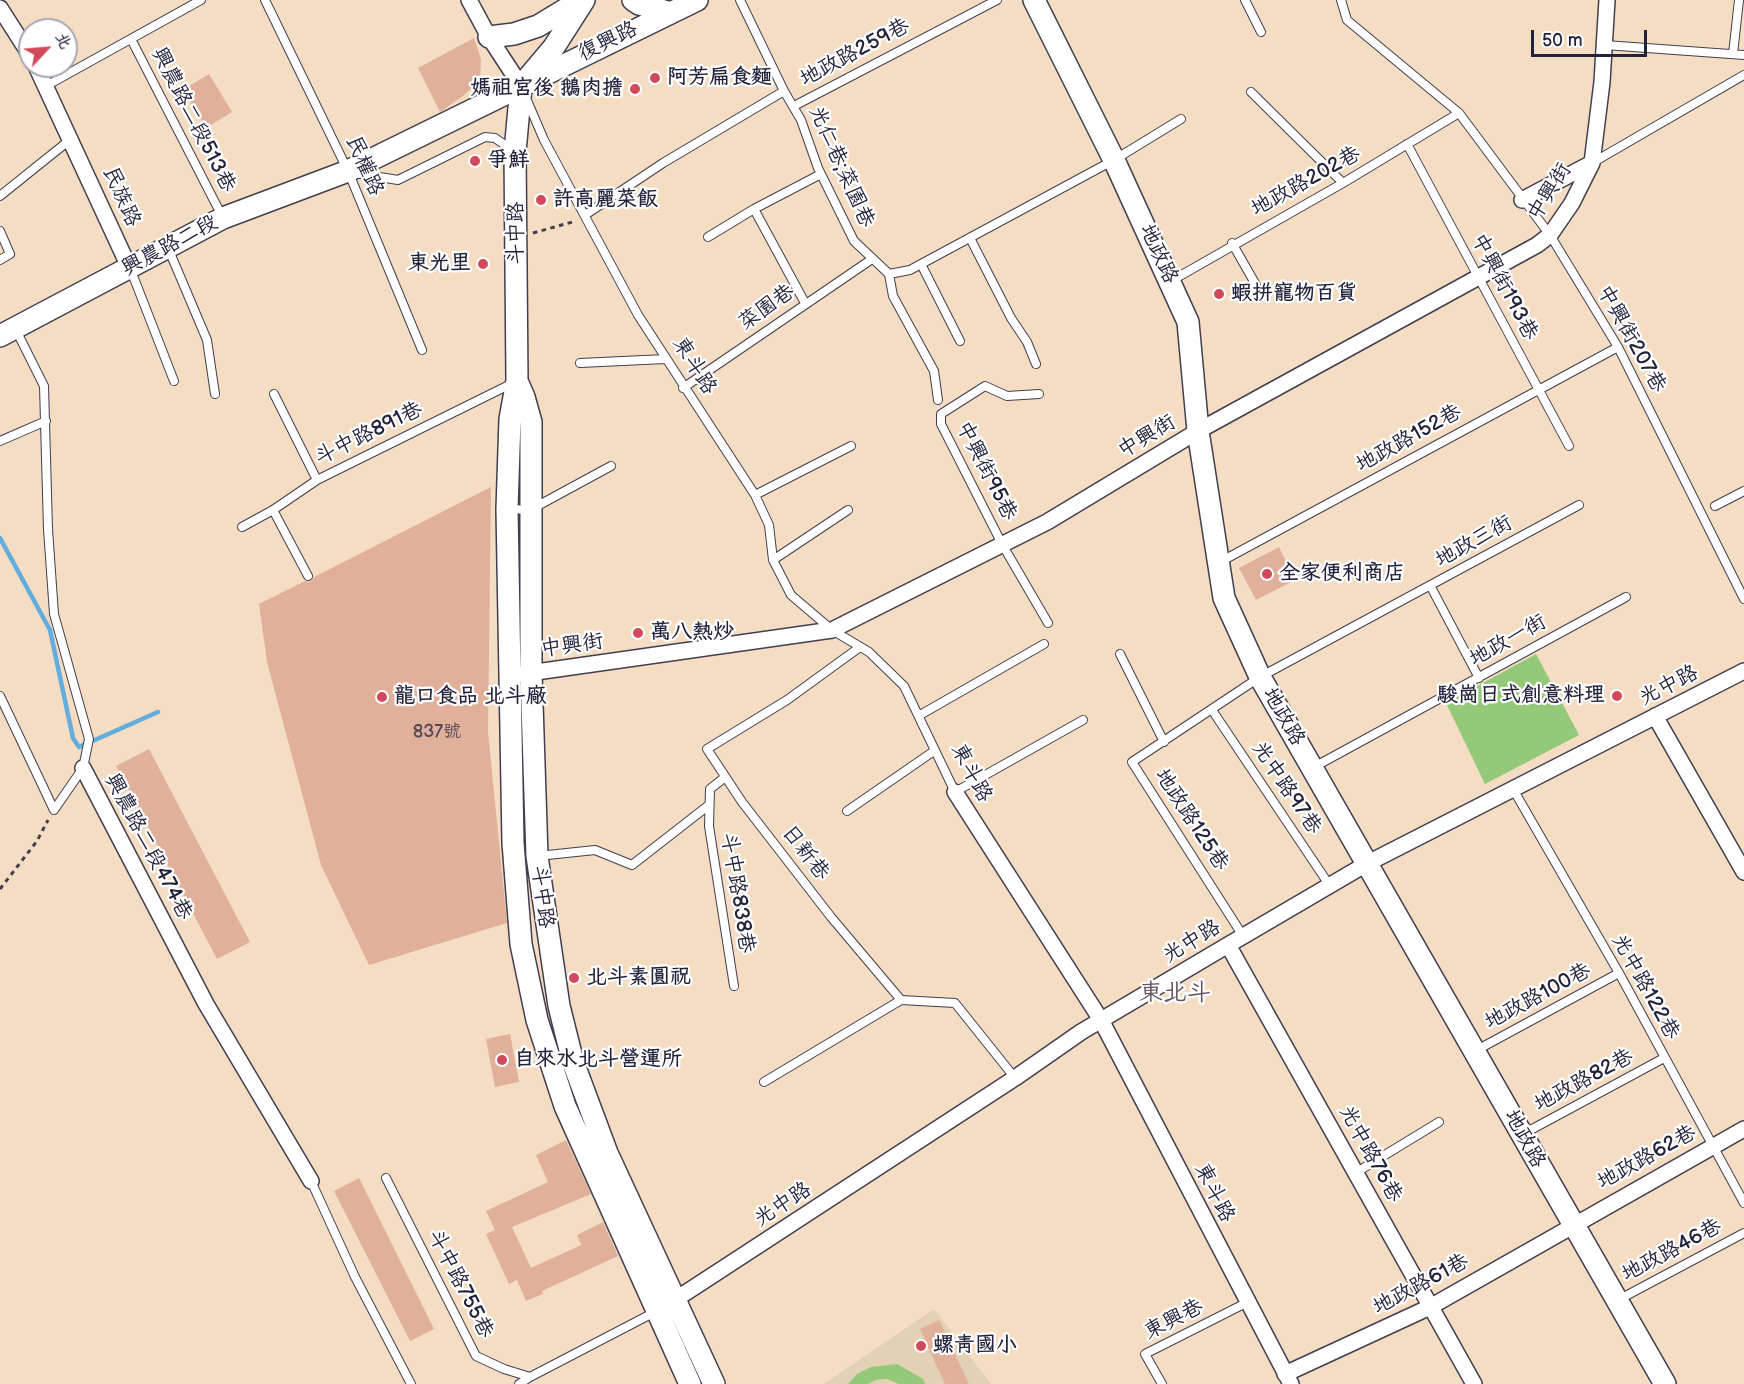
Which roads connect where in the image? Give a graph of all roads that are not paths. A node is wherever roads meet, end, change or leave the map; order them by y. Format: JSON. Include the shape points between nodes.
{"nodes":[{"id":1,"x":201,"y":0,"type":"edge"},
{"id":2,"x":265,"y":0,"type":"edge"},
{"id":3,"x":470,"y":0,"type":"edge"},
{"id":4,"x":583,"y":0,"type":"edge"},
{"id":5,"x":633,"y":0,"type":"edge"},
{"id":6,"x":697,"y":0,"type":"edge"},
{"id":7,"x":740,"y":0,"type":"edge"},
{"id":8,"x":997,"y":0,"type":"edge"},
{"id":9,"x":1245,"y":0,"type":"edge"},
{"id":10,"x":1341,"y":0,"type":"edge"},
{"id":11,"x":1607,"y":0,"type":"edge"},
{"id":12,"x":1739,"y":0,"type":"edge"},
{"id":13,"x":1038,"y":4,"type":"edge"},
{"id":14,"x":0,"y":8,"type":"edge"},
{"id":15,"x":668,"y":12,"type":"junction"},
{"id":16,"x":1261,"y":32,"type":"dead end"},
{"id":17,"x":18,"y":36,"type":"edge"},
{"id":18,"x":489,"y":37,"type":"junction"},
{"id":19,"x":131,"y":39,"type":"junction"},
{"id":20,"x":1605,"y":45,"type":"junction"},
{"id":21,"x":1733,"y":54,"type":"junction"},
{"id":22,"x":1744,"y":55,"type":"edge"},
{"id":23,"x":1744,"y":75,"type":"edge"},
{"id":24,"x":42,"y":78,"type":"edge"},
{"id":25,"x":46,"y":86,"type":"junction"},
{"id":26,"x":520,"y":86,"type":"junction"},
{"id":27,"x":784,"y":91,"type":"junction"},
{"id":28,"x":1251,"y":92,"type":"dead end"},
{"id":29,"x":794,"y":106,"type":"junction"},
{"id":30,"x":1459,"y":113,"type":"junction"},
{"id":31,"x":1181,"y":119,"type":"dead end"},
{"id":32,"x":71,"y":138,"type":"junction"},
{"id":33,"x":1407,"y":144,"type":"junction"},
{"id":34,"x":515,"y":152,"type":"junction"},
{"id":35,"x":1114,"y":160,"type":"junction"},
{"id":36,"x":1592,"y":163,"type":"junction"},
{"id":37,"x":348,"y":171,"type":"junction"},
{"id":38,"x":821,"y":174,"type":"junction"},
{"id":39,"x":1343,"y":183,"type":"junction"},
{"id":40,"x":0,"y":196,"type":"edge"},
{"id":41,"x":1522,"y":200,"type":"junction"},
{"id":42,"x":754,"y":209,"type":"junction"},
{"id":43,"x":586,"y":217,"type":"junction"},
{"id":44,"x":223,"y":218,"type":"junction"},
{"id":45,"x":0,"y":231,"type":"edge"},
{"id":46,"x":1550,"y":235,"type":"junction"},
{"id":47,"x":708,"y":237,"type":"dead end"},
{"id":48,"x":970,"y":238,"type":"junction"},
{"id":49,"x":1232,"y":243,"type":"junction"},
{"id":50,"x":168,"y":247,"type":"junction"},
{"id":51,"x":872,"y":259,"type":"junction"},
{"id":52,"x":0,"y":260,"type":"edge"},
{"id":53,"x":921,"y":264,"type":"junction"},
{"id":54,"x":129,"y":267,"type":"junction"},
{"id":55,"x":890,"y":274,"type":"junction"},
{"id":56,"x":1480,"y":277,"type":"junction"},
{"id":57,"x":1171,"y":280,"type":"junction"},
{"id":58,"x":1256,"y":285,"type":"dead end"},
{"id":59,"x":805,"y":303,"type":"junction"},
{"id":60,"x":8,"y":332,"type":"edge"},
{"id":61,"x":960,"y":341,"type":"dead end"},
{"id":62,"x":1618,"y":346,"type":"junction"},
{"id":63,"x":422,"y":350,"type":"dead end"},
{"id":64,"x":665,"y":359,"type":"junction"},
{"id":65,"x":580,"y":363,"type":"dead end"},
{"id":66,"x":1036,"y":364,"type":"dead end"},
{"id":67,"x":174,"y":381,"type":"dead end"},
{"id":68,"x":517,"y":381,"type":"junction"},
{"id":69,"x":683,"y":388,"type":"junction"},
{"id":70,"x":1537,"y":389,"type":"junction"},
{"id":71,"x":1039,"y":393,"type":"dead end"},
{"id":72,"x":215,"y":394,"type":"dead end"},
{"id":73,"x":274,"y":394,"type":"dead end"},
{"id":74,"x":938,"y":400,"type":"dead end"},
{"id":75,"x":46,"y":421,"type":"junction"},
{"id":76,"x":1198,"y":431,"type":"junction"},
{"id":77,"x":0,"y":441,"type":"edge"},
{"id":78,"x":851,"y":446,"type":"dead end"},
{"id":79,"x":1569,"y":446,"type":"dead end"},
{"id":80,"x":611,"y":466,"type":"dead end"},
{"id":81,"x":316,"y":480,"type":"junction"},
{"id":82,"x":1744,"y":491,"type":"edge"},
{"id":83,"x":754,"y":495,"type":"junction"},
{"id":84,"x":1579,"y":505,"type":"dead end"},
{"id":85,"x":1715,"y":506,"type":"dead end"},
{"id":86,"x":507,"y":508,"type":"junction"},
{"id":87,"x":273,"y":510,"type":"junction"},
{"id":88,"x":530,"y":510,"type":"junction"},
{"id":89,"x":848,"y":510,"type":"dead end"},
{"id":90,"x":242,"y":527,"type":"dead end"},
{"id":91,"x":1002,"y":544,"type":"junction"},
{"id":92,"x":774,"y":560,"type":"junction"},
{"id":93,"x":1218,"y":563,"type":"junction"},
{"id":94,"x":308,"y":576,"type":"dead end"},
{"id":95,"x":1431,"y":586,"type":"junction"},
{"id":96,"x":1626,"y":597,"type":"dead end"},
{"id":97,"x":1744,"y":599,"type":"edge"},
{"id":98,"x":1048,"y":623,"type":"dead end"},
{"id":99,"x":832,"y":630,"type":"junction"},
{"id":100,"x":1044,"y":644,"type":"dead end"},
{"id":101,"x":860,"y":647,"type":"junction"},
{"id":102,"x":1120,"y":654,"type":"dead end"},
{"id":103,"x":1744,"y":671,"type":"edge"},
{"id":104,"x":531,"y":673,"type":"junction"},
{"id":105,"x":509,"y":675,"type":"junction"},
{"id":106,"x":1260,"y":677,"type":"junction"},
{"id":107,"x":1479,"y":678,"type":"junction"},
{"id":108,"x":0,"y":696,"type":"edge"},
{"id":109,"x":1212,"y":710,"type":"junction"},
{"id":110,"x":920,"y":715,"type":"junction"},
{"id":111,"x":1655,"y":716,"type":"junction"},
{"id":112,"x":1083,"y":720,"type":"dead end"},
{"id":113,"x":1164,"y":742,"type":"junction"},
{"id":114,"x":934,"y":751,"type":"junction"},
{"id":115,"x":83,"y":768,"type":"junction"},
{"id":116,"x":1312,"y":768,"type":"junction"},
{"id":117,"x":724,"y":778,"type":"junction"},
{"id":118,"x":1513,"y":789,"type":"junction"},
{"id":119,"x":955,"y":792,"type":"junction"},
{"id":120,"x":709,"y":805,"type":"junction"},
{"id":121,"x":847,"y":811,"type":"dead end"},
{"id":122,"x":537,"y":856,"type":"junction"},
{"id":123,"x":1368,"y":863,"type":"junction"},
{"id":124,"x":1744,"y":872,"type":"edge"},
{"id":125,"x":1330,"y":886,"type":"junction"},
{"id":126,"x":1243,"y":936,"type":"junction"},
{"id":127,"x":1228,"y":945,"type":"junction"},
{"id":128,"x":1619,"y":973,"type":"junction"},
{"id":129,"x":734,"y":986,"type":"dead end"},
{"id":130,"x":901,"y":1000,"type":"junction"},
{"id":131,"x":1101,"y":1020,"type":"junction"},
{"id":132,"x":1475,"y":1052,"type":"junction"},
{"id":133,"x":1664,"y":1058,"type":"junction"},
{"id":134,"x":1015,"y":1078,"type":"junction"},
{"id":135,"x":764,"y":1082,"type":"dead end"},
{"id":136,"x":1439,"y":1122,"type":"dead end"},
{"id":137,"x":1744,"y":1129,"type":"edge"},
{"id":138,"x":1521,"y":1135,"type":"junction"},
{"id":139,"x":1713,"y":1145,"type":"junction"},
{"id":140,"x":598,"y":1158,"type":"junction"},
{"id":141,"x":1357,"y":1172,"type":"junction"},
{"id":142,"x":386,"y":1178,"type":"dead end"},
{"id":143,"x":311,"y":1181,"type":"joint"},
{"id":144,"x":1744,"y":1203,"type":"edge"},
{"id":145,"x":1572,"y":1225,"type":"junction"},
{"id":146,"x":1744,"y":1233,"type":"edge"},
{"id":147,"x":1617,"y":1300,"type":"junction"},
{"id":148,"x":1248,"y":1302,"type":"junction"},
{"id":149,"x":666,"y":1306,"type":"junction"},
{"id":150,"x":1430,"y":1307,"type":"junction"},
{"id":151,"x":530,"y":1377,"type":"junction"},
{"id":152,"x":1288,"y":1379,"type":"edge"},
{"id":153,"x":411,"y":1384,"type":"edge"},
{"id":154,"x":519,"y":1384,"type":"edge"},
{"id":155,"x":690,"y":1384,"type":"edge"},
{"id":156,"x":714,"y":1384,"type":"edge"},
{"id":157,"x":1162,"y":1384,"type":"edge"},
{"id":158,"x":1474,"y":1384,"type":"edge"},
{"id":159,"x":1665,"y":1384,"type":"edge"}],
"edges":[{"from":1,"to":19,"type":"lane"},
{"from":2,"to":37,"type":"lane","name":"民權路"},
{"from":3,"to":18,"type":"street"},
{"from":4,"to":18,"type":"main road","via":[[538,26]]},
{"from":4,"to":26,"type":"main road","via":[[554,47]]},
{"from":5,"to":15,"type":"main road"},
{"from":6,"to":15,"type":"main road","name":"復興路"},
{"from":7,"to":27,"type":"lane","name":"光仁巷;菜園巷"},
{"from":8,"to":29,"type":"lane","name":"地政路259巷"},
{"from":9,"to":16,"type":"lane"},
{"from":10,"to":30,"type":"lane","name":"中興街207巷","via":[[1347,20]]},
{"from":11,"to":20,"type":"street","name":"中興街"},
{"from":12,"to":21,"type":"lane"},
{"from":13,"to":35,"type":"main road","name":"地政路"},
{"from":14,"to":17,"type":"street"},
{"from":15,"to":26,"type":"main road","name":"復興路"},
{"from":18,"to":26,"type":"street"},
{"from":19,"to":25,"type":"lane"},
{"from":19,"to":44,"type":"lane","name":"興農路二段513巷"},
{"from":20,"to":21,"type":"lane"},
{"from":20,"to":36,"type":"street","name":"中興街"},
{"from":21,"to":22,"type":"lane"},
{"from":23,"to":36,"type":"lane"},
{"from":24,"to":25,"type":"street","name":"民族路"},
{"from":25,"to":32,"type":"street","name":"民族路"},
{"from":26,"to":34,"type":"main road","name":"斗中路"},
{"from":26,"to":37,"type":"main road","name":"興農路二段"},
{"from":26,"to":43,"type":"lane","name":"東斗路"},
{"from":27,"to":29,"type":"lane","name":"光仁巷;菜園巷"},
{"from":27,"to":43,"type":"lane","via":[[663,163]]},
{"from":28,"to":39,"type":"lane"},
{"from":29,"to":38,"type":"lane","name":"光仁巷;菜園巷"},
{"from":30,"to":33,"type":"lane","name":"地政路202巷"},
{"from":30,"to":41,"type":"lane","name":"中興街207巷"},
{"from":31,"to":35,"type":"lane"},
{"from":32,"to":40,"type":"lane"},
{"from":32,"to":54,"type":"street","name":"民族路"},
{"from":33,"to":39,"type":"lane","name":"地政路202巷"},
{"from":33,"to":56,"type":"lane","name":"中興街193巷"},
{"from":34,"to":37,"type":"lane","via":[[495,138],[485,137],[398,180]]},
{"from":34,"to":68,"type":"main road","name":"斗中路"},
{"from":35,"to":48,"type":"lane"},
{"from":35,"to":57,"type":"main road","name":"地政路"},
{"from":36,"to":41,"type":"street"},
{"from":36,"to":46,"type":"street","name":"中興街"},
{"from":37,"to":44,"type":"main road","name":"興農路二段"},
{"from":37,"to":63,"type":"lane","name":"民權路"},
{"from":38,"to":42,"type":"lane"},
{"from":38,"to":51,"type":"lane","name":"光仁巷;菜園巷","via":[[854,241]]},
{"from":39,"to":49,"type":"lane","name":"地政路202巷"},
{"from":41,"to":46,"type":"lane","name":"中興街207巷"},
{"from":42,"to":47,"type":"lane"},
{"from":42,"to":59,"type":"lane"},
{"from":43,"to":64,"type":"lane","name":"東斗路"},
{"from":44,"to":50,"type":"main road","name":"興農路二段"},
{"from":45,"to":52,"type":"lane","via":[[9,254]]},
{"from":46,"to":56,"type":"street","name":"中興街"},
{"from":46,"to":62,"type":"lane","name":"中興街207巷"},
{"from":48,"to":53,"type":"lane"},
{"from":48,"to":66,"type":"lane"},
{"from":49,"to":57,"type":"lane","name":"地政路202巷"},
{"from":49,"to":58,"type":"lane"},
{"from":50,"to":54,"type":"main road","name":"興農路二段"},
{"from":50,"to":72,"type":"lane","via":[[207,340]]},
{"from":51,"to":55,"type":"lane","name":"光仁巷;菜園巷"},
{"from":51,"to":59,"type":"lane","name":"菜園巷"},
{"from":53,"to":55,"type":"lane"},
{"from":53,"to":61,"type":"lane"},
{"from":54,"to":60,"type":"main road","name":"興農路二段"},
{"from":54,"to":67,"type":"lane","name":"民族路"},
{"from":55,"to":74,"type":"lane","via":[[893,296],[934,371]]},
{"from":56,"to":70,"type":"lane","name":"中興街193巷"},
{"from":56,"to":76,"type":"street","name":"中興街"},
{"from":57,"to":76,"type":"main road","name":"地政路","via":[[1188,322]]},
{"from":59,"to":69,"type":"lane","name":"菜園巷"},
{"from":60,"to":75,"type":"lane","name":"興農路二段474巷","via":[[45,386]]},
{"from":62,"to":70,"type":"lane","name":"地政路152巷"},
{"from":62,"to":97,"type":"lane","name":"中興街207巷"},
{"from":64,"to":65,"type":"lane"},
{"from":64,"to":69,"type":"lane","name":"東斗路"},
{"from":68,"to":81,"type":"lane","name":"斗中路891巷"},
{"from":68,"to":86,"type":"main road","name":"斗中路","via":[[510,419]]},
{"from":68,"to":88,"type":"main road","name":"斗中路","via":[[531,422]]},
{"from":69,"to":83,"type":"lane","name":"東斗路"},
{"from":70,"to":79,"type":"lane","name":"中興街193巷"},
{"from":70,"to":93,"type":"lane","name":"地政路152巷"},
{"from":71,"to":91,"type":"lane","name":"中興街95巷","via":[[1007,396],[985,386],[941,414],[941,424]]},
{"from":73,"to":81,"type":"lane"},
{"from":75,"to":77,"type":"lane"},
{"from":75,"to":115,"type":"lane","name":"興農路二段474巷","via":[[54,614],[89,739]]},
{"from":76,"to":91,"type":"street","name":"中興街","via":[[1047,522]]},
{"from":76,"to":93,"type":"main road","name":"地政路"},
{"from":78,"to":83,"type":"lane"},
{"from":80,"to":88,"type":"lane"},
{"from":81,"to":87,"type":"lane","name":"斗中路891巷"},
{"from":82,"to":85,"type":"lane"},
{"from":83,"to":92,"type":"lane","name":"東斗路","via":[[769,525]]},
{"from":84,"to":95,"type":"lane","name":"地政三街"},
{"from":86,"to":88,"type":"lane"},
{"from":86,"to":105,"type":"main road","name":"斗中路"},
{"from":87,"to":90,"type":"lane","name":"斗中路891巷"},
{"from":87,"to":94,"type":"lane"},
{"from":88,"to":104,"type":"main road","name":"斗中路"},
{"from":89,"to":92,"type":"lane"},
{"from":91,"to":98,"type":"lane"},
{"from":91,"to":99,"type":"street","name":"中興街"},
{"from":92,"to":99,"type":"lane","name":"東斗路","via":[[791,595]]},
{"from":93,"to":106,"type":"main road","name":"地政路","via":[[1224,598]]},
{"from":95,"to":106,"type":"lane","name":"地政三街"},
{"from":95,"to":107,"type":"lane"},
{"from":96,"to":107,"type":"lane","name":"地政一街"},
{"from":99,"to":101,"type":"lane","name":"東斗路"},
{"from":99,"to":104,"type":"street","name":"中興街"},
{"from":100,"to":110,"type":"lane"},
{"from":101,"to":110,"type":"lane","name":"東斗路","via":[[903,686]]},
{"from":101,"to":117,"type":"lane","name":"日新巷","via":[[786,700],[707,749]]},
{"from":102,"to":113,"type":"lane"},
{"from":103,"to":111,"type":"street","name":"光中路"},
{"from":104,"to":105,"type":"street","name":"中興街"},
{"from":104,"to":122,"type":"main road","name":"斗中路"},
{"from":105,"to":140,"type":"main road","name":"斗中路","via":[[513,843],[521,944],[537,1020],[565,1106]]},
{"from":106,"to":109,"type":"lane","name":"地政路125巷"},
{"from":106,"to":116,"type":"main road","name":"地政路"},
{"from":107,"to":116,"type":"lane","name":"地政一街"},
{"from":108,"to":115,"type":"lane","via":[[54,810]]},
{"from":109,"to":113,"type":"lane","name":"地政路125巷"},
{"from":109,"to":125,"type":"lane","name":"光中路97巷"},
{"from":110,"to":114,"type":"lane","name":"東斗路"},
{"from":111,"to":118,"type":"street","name":"光中路"},
{"from":111,"to":124,"type":"street"},
{"from":112,"to":119,"type":"lane"},
{"from":113,"to":126,"type":"lane","name":"地政路125巷","via":[[1132,762]]},
{"from":114,"to":119,"type":"lane","name":"東斗路"},
{"from":114,"to":121,"type":"lane"},
{"from":115,"to":143,"type":"street","name":"興農路二段474巷","via":[[206,1004]]},
{"from":116,"to":123,"type":"main road","name":"地政路"},
{"from":117,"to":120,"type":"lane","name":"斗中路838巷","via":[[710,789]]},
{"from":117,"to":130,"type":"lane","name":"日新巷"},
{"from":118,"to":123,"type":"street","name":"光中路"},
{"from":118,"to":128,"type":"lane","name":"光中路122巷"},
{"from":119,"to":131,"type":"street","name":"東斗路"},
{"from":120,"to":122,"type":"lane","name":"斗中路838巷","via":[[632,865],[595,850]]},
{"from":120,"to":129,"type":"lane","name":"斗中路838巷"},
{"from":122,"to":140,"type":"main road","name":"斗中路","via":[[559,1006]]},
{"from":123,"to":125,"type":"street","name":"光中路"},
{"from":123,"to":132,"type":"main road","name":"地政路"},
{"from":125,"to":126,"type":"street","name":"光中路"},
{"from":126,"to":127,"type":"street","name":"光中路"},
{"from":127,"to":131,"type":"street","name":"光中路"},
{"from":127,"to":141,"type":"street","name":"光中路76巷"},
{"from":128,"to":132,"type":"lane","name":"地政路100巷"},
{"from":128,"to":133,"type":"lane","name":"光中路122巷"},
{"from":130,"to":134,"type":"lane","via":[[955,1003]]},
{"from":130,"to":135,"type":"lane"},
{"from":131,"to":134,"type":"street","name":"光中路"},
{"from":131,"to":148,"type":"street","name":"東斗路"},
{"from":132,"to":138,"type":"main road","name":"地政路"},
{"from":133,"to":138,"type":"lane","name":"地政路82巷"},
{"from":133,"to":139,"type":"lane","name":"光中路122巷"},
{"from":134,"to":149,"type":"street","name":"光中路"},
{"from":136,"to":141,"type":"lane"},
{"from":137,"to":139,"type":"street","name":"地政路62巷"},
{"from":138,"to":145,"type":"main road","name":"地政路"},
{"from":139,"to":144,"type":"lane","name":"光中路122巷"},
{"from":139,"to":145,"type":"street","name":"地政路62巷"},
{"from":140,"to":149,"type":"main road","name":"斗中路"},
{"from":141,"to":150,"type":"street","name":"光中路76巷"},
{"from":142,"to":151,"type":"lane","name":"斗中路755巷","via":[[476,1356]]},
{"from":143,"to":153,"type":"lane"},
{"from":145,"to":147,"type":"main road","name":"地政路"},
{"from":145,"to":150,"type":"street","name":"地政路61巷"},
{"from":146,"to":147,"type":"lane","name":"地政路46巷"},
{"from":147,"to":159,"type":"main road","name":"地政路"},
{"from":148,"to":152,"type":"street","name":"東斗路"},
{"from":148,"to":157,"type":"lane","name":"東興巷","via":[[1145,1354]]},
{"from":149,"to":151,"type":"lane"},
{"from":149,"to":155,"type":"main road","name":"斗中路"},
{"from":149,"to":156,"type":"main road","name":"斗中路"},
{"from":150,"to":152,"type":"street","name":"地政路61巷"},
{"from":150,"to":158,"type":"street","name":"光中路76巷"},
{"from":151,"to":154,"type":"lane"}]}
